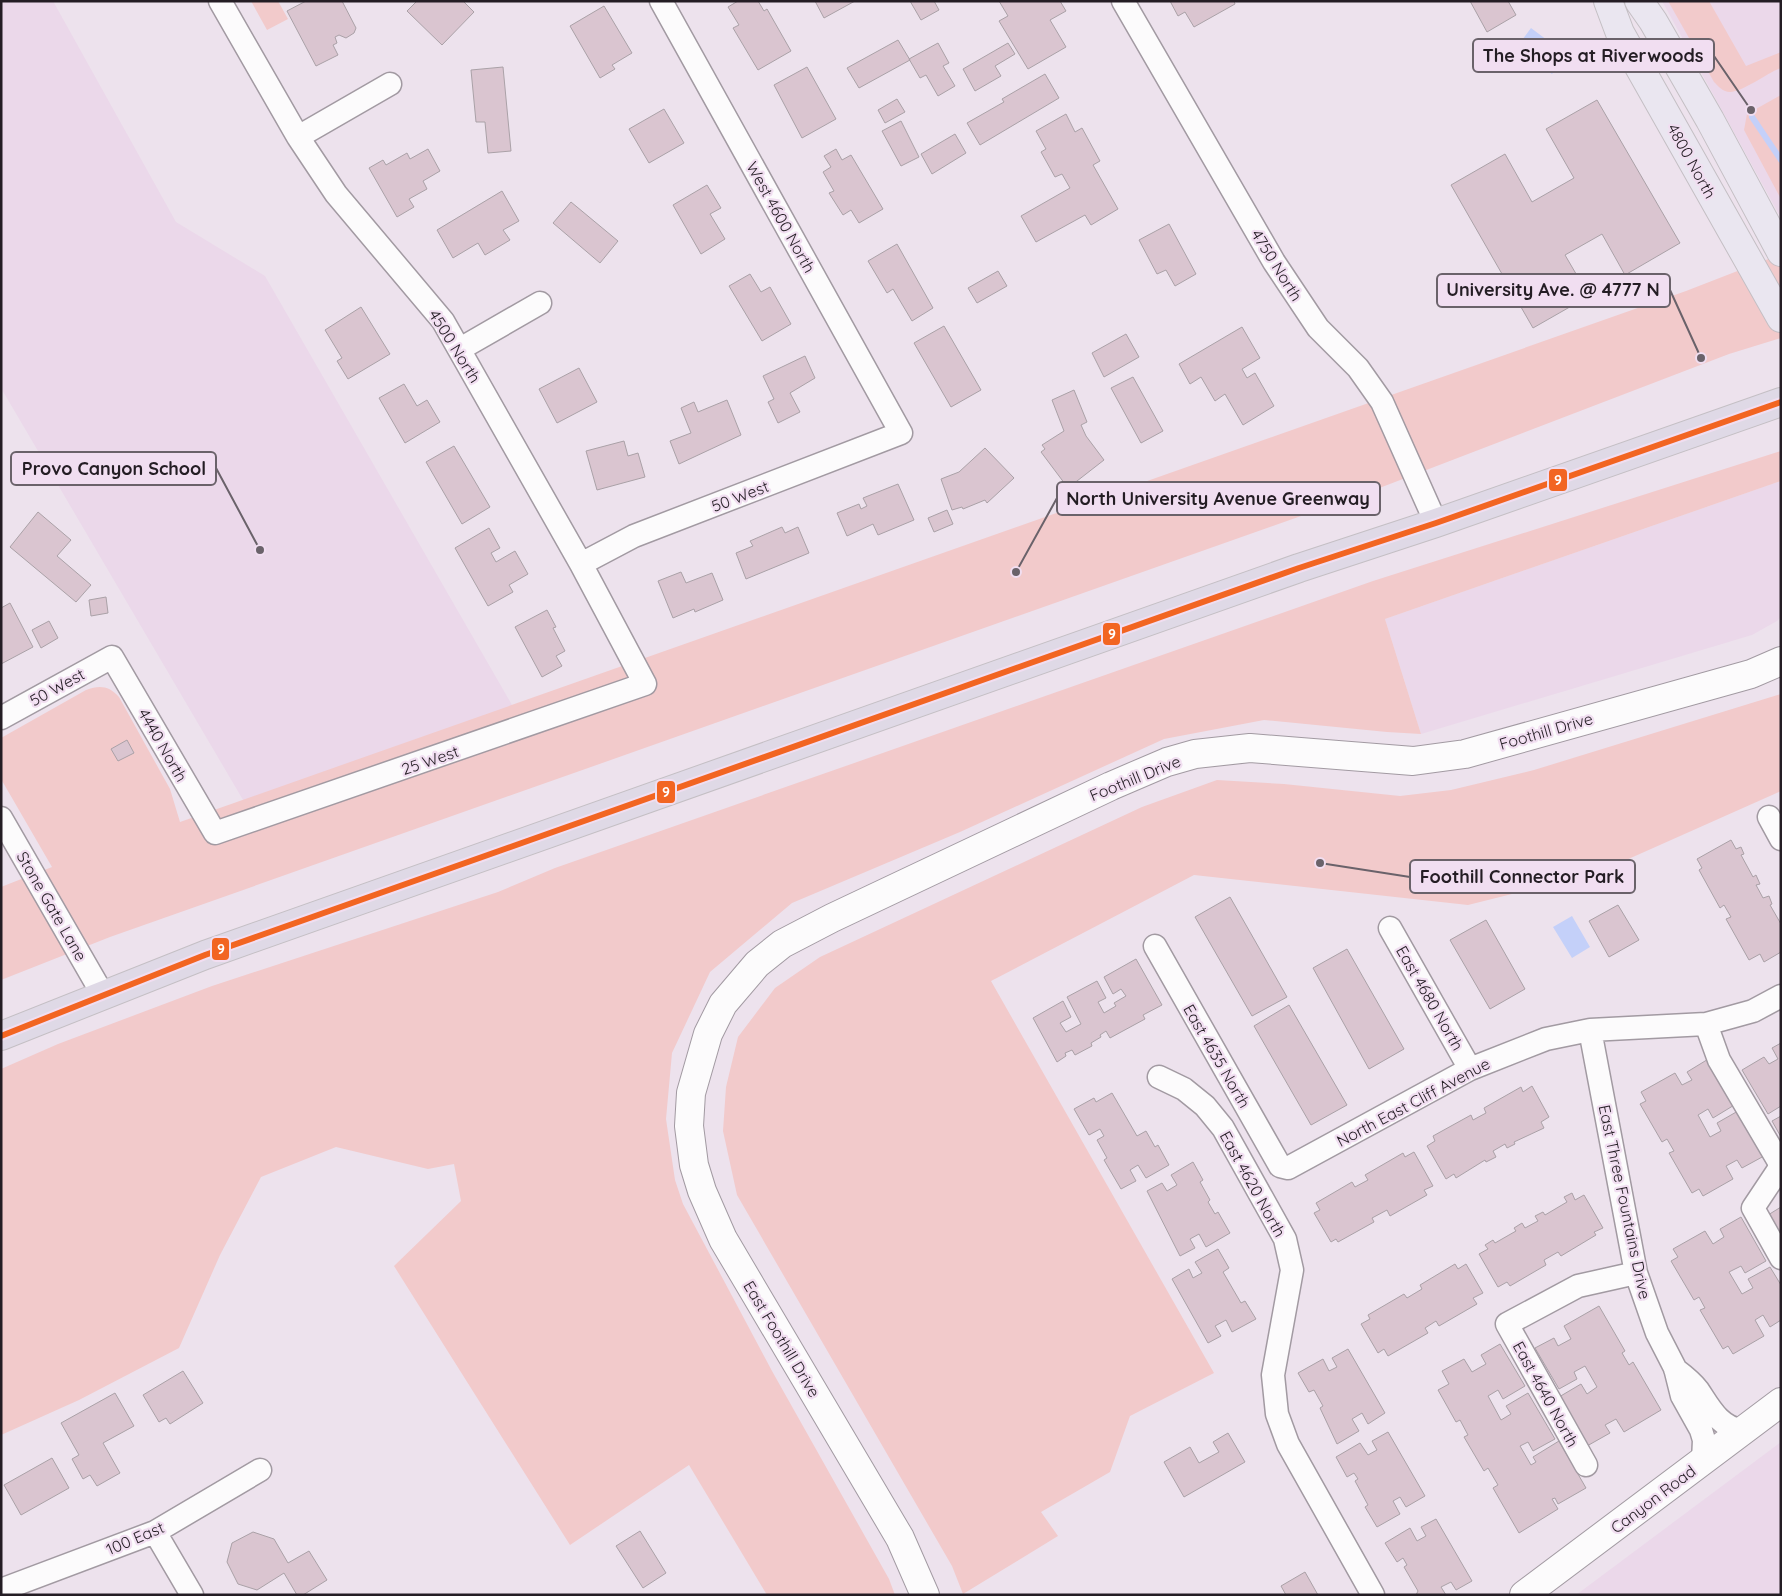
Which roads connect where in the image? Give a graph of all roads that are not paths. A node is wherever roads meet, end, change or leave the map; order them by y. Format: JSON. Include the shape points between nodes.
{"nodes":[{"id":1,"x":220,"y":1,"type":"edge"},
{"id":2,"x":661,"y":1,"type":"edge"},
{"id":3,"x":1123,"y":1,"type":"edge"},
{"id":4,"x":1608,"y":1,"type":"edge"},
{"id":5,"x":1640,"y":1,"type":"edge"},
{"id":6,"x":390,"y":84,"type":"dead end"},
{"id":7,"x":298,"y":137,"type":"junction"},
{"id":8,"x":1781,"y":252,"type":"edge"},
{"id":9,"x":540,"y":303,"type":"dead end"},
{"id":10,"x":1781,"y":318,"type":"edge"},
{"id":11,"x":460,"y":349,"type":"junction"},
{"id":12,"x":1781,"y":402,"type":"edge"},
{"id":13,"x":901,"y":433,"type":"joint"},
{"id":14,"x":1436,"y":523,"type":"junction"},
{"id":15,"x":581,"y":564,"type":"junction"},
{"id":16,"x":112,"y":657,"type":"joint"},
{"id":17,"x":1781,"y":660,"type":"edge"},
{"id":18,"x":645,"y":684,"type":"joint"},
{"id":19,"x":1,"y":718,"type":"edge"},
{"id":20,"x":1769,"y":817,"type":"dead end"},
{"id":21,"x":1,"y":818,"type":"edge"},
{"id":22,"x":215,"y":833,"type":"joint"},
{"id":23,"x":1781,"y":839,"type":"edge"},
{"id":24,"x":1390,"y":928,"type":"dead end"},
{"id":25,"x":1155,"y":946,"type":"dead end"},
{"id":26,"x":103,"y":995,"type":"junction"},
{"id":27,"x":1781,"y":996,"type":"edge"},
{"id":28,"x":1706,"y":1024,"type":"junction"},
{"id":29,"x":1590,"y":1030,"type":"junction"},
{"id":30,"x":1,"y":1036,"type":"edge"},
{"id":31,"x":1470,"y":1068,"type":"junction"},
{"id":32,"x":696,"y":1069,"type":"joint"},
{"id":33,"x":1159,"y":1077,"type":"dead end"},
{"id":34,"x":1280,"y":1166,"type":"joint"},
{"id":35,"x":1781,"y":1258,"type":"edge"},
{"id":36,"x":1636,"y":1273,"type":"junction"},
{"id":37,"x":1675,"y":1368,"type":"junction"},
{"id":38,"x":1781,"y":1402,"type":"edge"},
{"id":39,"x":1742,"y":1431,"type":"junction"},
{"id":40,"x":1704,"y":1460,"type":"junction"},
{"id":41,"x":1586,"y":1465,"type":"dead end"},
{"id":42,"x":260,"y":1470,"type":"dead end"},
{"id":43,"x":155,"y":1532,"type":"junction"},
{"id":44,"x":1,"y":1590,"type":"edge"},
{"id":45,"x":192,"y":1595,"type":"edge"},
{"id":46,"x":925,"y":1595,"type":"edge"},
{"id":47,"x":1373,"y":1595,"type":"edge"},
{"id":48,"x":1524,"y":1595,"type":"edge"}],
"edges":[{"from":1,"to":7,"type":"street","name":"4500 North"},
{"from":2,"to":13,"type":"street","name":"West 4600 North"},
{"from":3,"to":14,"type":"street","name":"4750 North","via":[[1274,262],[1318,328],[1358,368],[1382,402]]},
{"from":4,"to":10,"type":"main road","name":"4800 North","via":[[1620,34]]},
{"from":5,"to":8,"type":"main road","via":[[1710,120]]},
{"from":6,"to":7,"type":"street"},
{"from":7,"to":11,"type":"street","name":"4500 North","via":[[336,194],[443,321]]},
{"from":9,"to":11,"type":"street"},
{"from":11,"to":15,"type":"street","name":"4500 North"},
{"from":12,"to":14,"type":"highway"},
{"from":13,"to":15,"type":"street","name":"50 West","via":[[634,536]]},
{"from":14,"to":26,"type":"highway","via":[[1290,571],[205,955]]},
{"from":15,"to":18,"type":"street","name":"4500 North"},
{"from":16,"to":19,"type":"street","name":"50 West"},
{"from":16,"to":22,"type":"street","name":"4440 North"},
{"from":17,"to":32,"type":"main road","name":"Foothill Drive","via":[[1751,674],[1437,760],[1413,761],[1250,748],[1195,754],[1167,762],[782,944],[757,964],[723,1004]]},
{"from":18,"to":22,"type":"street","name":"25 West"},
{"from":20,"to":23,"type":"street"},
{"from":21,"to":26,"type":"street","name":"Stone Gate Lane"},
{"from":24,"to":31,"type":"street","name":"East 4680 North"},
{"from":25,"to":34,"type":"street","name":"East 4635 North"},
{"from":26,"to":30,"type":"highway"},
{"from":27,"to":28,"type":"street","name":"North East Cliff Avenue","via":[[1753,1012]]},
{"from":28,"to":29,"type":"street","name":"North East Cliff Avenue"},
{"from":28,"to":35,"type":"street","via":[[1719,1060],[1779,1162],[1779,1169],[1753,1208]]},
{"from":29,"to":31,"type":"street","name":"North East Cliff Avenue","via":[[1546,1039]]},
{"from":29,"to":36,"type":"street","name":"East Three Fountains Drive"},
{"from":31,"to":34,"type":"street","name":"North East Cliff Avenue","via":[[1297,1164],[1288,1168]]},
{"from":32,"to":46,"type":"main road","name":"East Foothill Drive","via":[[689,1126],[694,1165],[702,1191],[723,1239],[900,1538]]},
{"from":33,"to":47,"type":"street","name":"East 4620 North","via":[[1184,1089],[1206,1106],[1223,1128],[1285,1239],[1292,1270],[1272,1376],[1277,1414],[1288,1444]]},
{"from":36,"to":37,"type":"street","name":"East Three Fountains Drive","via":[[1657,1333]]},
{"from":36,"to":41,"type":"street","name":"East 4640 North","via":[[1578,1286],[1507,1324]]},
{"from":37,"to":39,"type":"street","name":"East Three Fountains Drive","via":[[1690,1381],[1720,1421]]},
{"from":37,"to":40,"type":"street","name":"East Three Fountains Drive","via":[[1682,1396],[1701,1430]]},
{"from":38,"to":39,"type":"main road","name":"Canyon Road"},
{"from":39,"to":40,"type":"main road","name":"Canyon Road"},
{"from":40,"to":48,"type":"main road","name":"Canyon Road"},
{"from":42,"to":43,"type":"street","name":"100 East"},
{"from":43,"to":44,"type":"street","name":"100 East"},
{"from":43,"to":45,"type":"street"}]}
